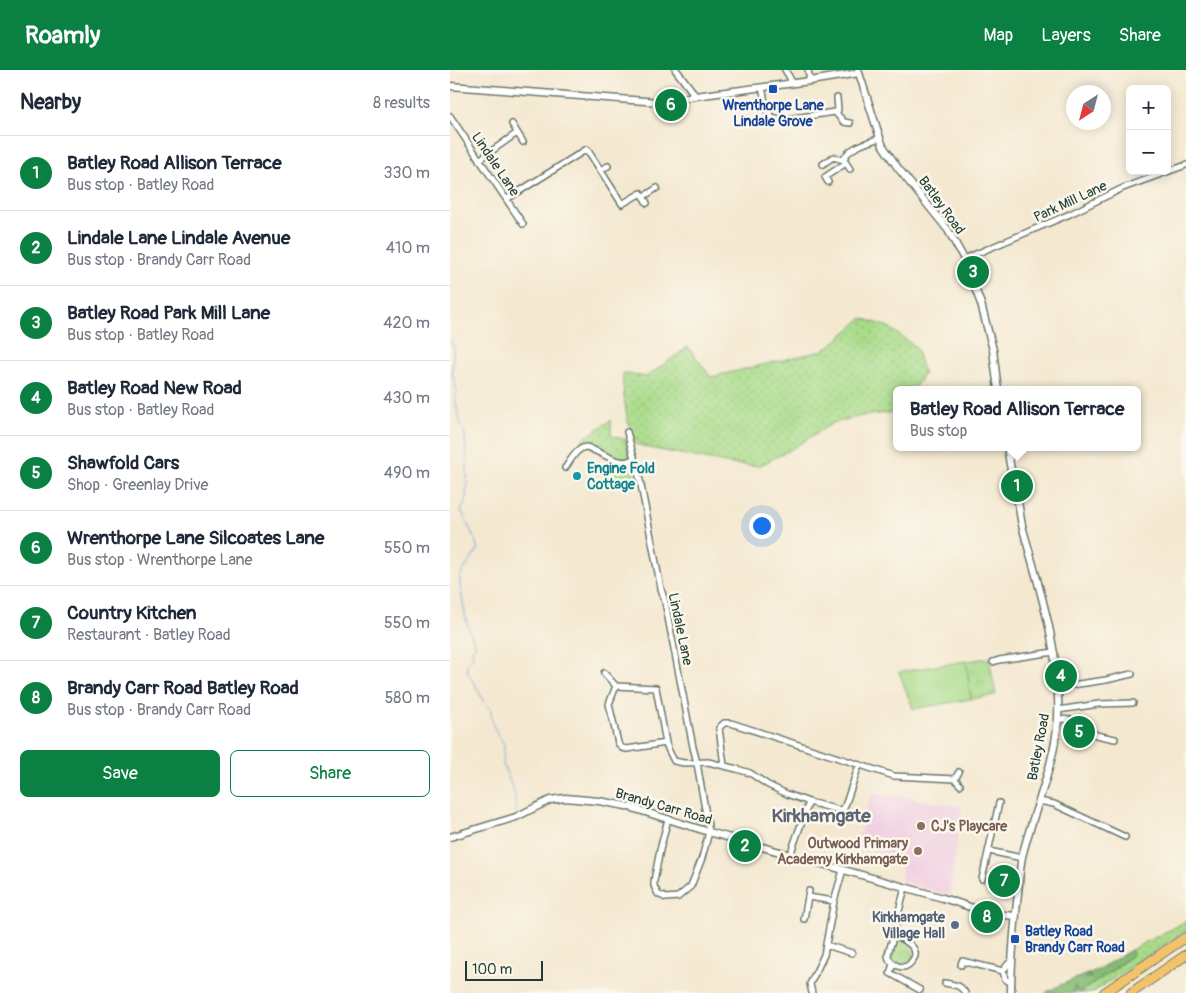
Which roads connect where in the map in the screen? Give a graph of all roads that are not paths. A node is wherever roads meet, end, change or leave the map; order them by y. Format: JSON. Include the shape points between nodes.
{"nodes":[{"id":1,"x":676,"y":70,"type":"edge"},
{"id":2,"x":785,"y":70,"type":"edge"},
{"id":3,"x":808,"y":70,"type":"edge"},
{"id":4,"x":859,"y":71,"type":"edge"},
{"id":5,"x":810,"y":81,"type":"junction"},
{"id":6,"x":791,"y":84,"type":"junction"},
{"id":7,"x":450,"y":86,"type":"edge"},
{"id":8,"x":762,"y":87,"type":"junction"},
{"id":9,"x":695,"y":96,"type":"junction"},
{"id":10,"x":838,"y":98,"type":"dead end"},
{"id":11,"x":836,"y":113,"type":"junction"},
{"id":12,"x":450,"y":116,"type":"edge"},
{"id":13,"x":850,"y":123,"type":"dead end"},
{"id":14,"x":512,"y":124,"type":"dead end"},
{"id":15,"x":517,"y":133,"type":"junction"},
{"id":16,"x":880,"y":138,"type":"junction"},
{"id":17,"x":523,"y":142,"type":"dead end"},
{"id":18,"x":479,"y":160,"type":"junction"},
{"id":19,"x":844,"y":163,"type":"junction"},
{"id":20,"x":823,"y":164,"type":"dead end"},
{"id":21,"x":1186,"y":165,"type":"edge"},
{"id":22,"x":608,"y":166,"type":"dead end"},
{"id":23,"x":850,"y":169,"type":"dead end"},
{"id":24,"x":600,"y":170,"type":"junction"},
{"id":25,"x":828,"y":182,"type":"dead end"},
{"id":26,"x":658,"y":188,"type":"dead end"},
{"id":27,"x":643,"y":197,"type":"junction"},
{"id":28,"x":506,"y":199,"type":"junction"},
{"id":29,"x":647,"y":203,"type":"dead end"},
{"id":30,"x":523,"y":224,"type":"dead end"},
{"id":31,"x":964,"y":260,"type":"junction"},
{"id":32,"x":998,"y":386,"type":"edge"},
{"id":33,"x":627,"y":432,"type":"dead end"},
{"id":34,"x":1007,"y":451,"type":"edge"},
{"id":35,"x":634,"y":456,"type":"junction"},
{"id":36,"x":565,"y":468,"type":"dead end"},
{"id":37,"x":1054,"y":652,"type":"junction"},
{"id":38,"x":993,"y":662,"type":"dead end"},
{"id":39,"x":604,"y":673,"type":"dead end"},
{"id":40,"x":1132,"y":674,"type":"dead end"},
{"id":41,"x":616,"y":686,"type":"junction"},
{"id":42,"x":1058,"y":687,"type":"junction"},
{"id":43,"x":1132,"y":703,"type":"dead end"},
{"id":44,"x":1058,"y":710,"type":"junction"},
{"id":45,"x":1058,"y":719,"type":"junction"},
{"id":46,"x":1109,"y":732,"type":"dead end"},
{"id":47,"x":1108,"y":738,"type":"junction"},
{"id":48,"x":1115,"y":740,"type":"dead end"},
{"id":49,"x":666,"y":743,"type":"junction"},
{"id":50,"x":697,"y":763,"type":"junction"},
{"id":51,"x":724,"y":765,"type":"junction"},
{"id":52,"x":859,"y":765,"type":"junction"},
{"id":53,"x":959,"y":772,"type":"dead end"},
{"id":54,"x":955,"y":779,"type":"junction"},
{"id":55,"x":960,"y":785,"type":"dead end"},
{"id":56,"x":1039,"y":801,"type":"junction"},
{"id":57,"x":810,"y":802,"type":"junction"},
{"id":58,"x":999,"y":803,"type":"dead end"},
{"id":59,"x":668,"y":819,"type":"junction"},
{"id":60,"x":709,"y":832,"type":"junction"},
{"id":61,"x":450,"y":837,"type":"edge"},
{"id":62,"x":1125,"y":837,"type":"dead end"},
{"id":63,"x":989,"y":851,"type":"junction"},
{"id":64,"x":790,"y":855,"type":"junction"},
{"id":65,"x":1022,"y":858,"type":"junction"},
{"id":66,"x":843,"y":870,"type":"junction"},
{"id":67,"x":982,"y":879,"type":"dead end"},
{"id":68,"x":905,"y":888,"type":"junction"},
{"id":69,"x":834,"y":901,"type":"junction"},
{"id":70,"x":1016,"y":916,"type":"junction"},
{"id":71,"x":804,"y":919,"type":"dead end"},
{"id":72,"x":893,"y":934,"type":"junction"},
{"id":73,"x":1186,"y":937,"type":"edge"},
{"id":74,"x":826,"y":945,"type":"junction"},
{"id":75,"x":1186,"y":955,"type":"edge"},
{"id":76,"x":850,"y":960,"type":"dead end"},
{"id":77,"x":1012,"y":962,"type":"junction"},
{"id":78,"x":893,"y":964,"type":"junction"},
{"id":79,"x":961,"y":965,"type":"dead end"},
{"id":80,"x":1003,"y":971,"type":"junction"},
{"id":81,"x":945,"y":983,"type":"dead end"},
{"id":82,"x":1011,"y":983,"type":"junction"},
{"id":83,"x":920,"y":990,"type":"dead end"},
{"id":84,"x":812,"y":993,"type":"edge"},
{"id":85,"x":965,"y":993,"type":"edge"},
{"id":86,"x":1010,"y":993,"type":"edge"},
{"id":87,"x":1104,"y":993,"type":"edge"},
{"id":88,"x":1131,"y":993,"type":"edge"}],
"edges":[{"from":1,"to":9,"type":"street"},
{"from":2,"to":6,"type":"street"},
{"from":3,"to":5,"type":"street"},
{"from":4,"to":5,"type":"street"},
{"from":4,"to":16,"type":"street","name":"Batley Road"},
{"from":5,"to":6,"type":"street"},
{"from":6,"to":8,"type":"street"},
{"from":7,"to":9,"type":"street","via":[[638,102]]},
{"from":8,"to":9,"type":"street"},
{"from":8,"to":11,"type":"street","via":[[767,112],[775,118]]},
{"from":10,"to":11,"type":"street"},
{"from":11,"to":13,"type":"street","via":[[844,122]]},
{"from":12,"to":18,"type":"street","name":"Lindale Lane"},
{"from":14,"to":15,"type":"street"},
{"from":15,"to":17,"type":"street"},
{"from":15,"to":18,"type":"street"},
{"from":16,"to":19,"type":"street","via":[[847,153]]},
{"from":16,"to":31,"type":"street","name":"Batley Road","via":[[898,168],[948,230]]},
{"from":18,"to":28,"type":"street","name":"Lindale Lane"},
{"from":19,"to":20,"type":"street","via":[[834,157]]},
{"from":19,"to":23,"type":"street"},
{"from":19,"to":25,"type":"street","via":[[825,177]]},
{"from":21,"to":31,"type":"street","name":"Park Mill Lane","via":[[1123,188]]},
{"from":22,"to":24,"type":"street"},
{"from":24,"to":27,"type":"street","via":[[622,204],[641,193]]},
{"from":24,"to":28,"type":"street","via":[[587,149]]},
{"from":26,"to":27,"type":"street"},
{"from":27,"to":29,"type":"street"},
{"from":28,"to":30,"type":"street","name":"Lindale Lane"},
{"from":31,"to":32,"type":"street","name":"Batley Road","via":[[981,304],[993,350]]},
{"from":33,"to":35,"type":"street","name":"Lindale Lane"},
{"from":34,"to":37,"type":"street","name":"Batley Road"},
{"from":35,"to":36,"type":"street","via":[[624,462],[583,447]]},
{"from":35,"to":50,"type":"street","name":"Lindale Lane"},
{"from":37,"to":38,"type":"street"},
{"from":37,"to":42,"type":"street","name":"Batley Road"},
{"from":39,"to":41,"type":"street"},
{"from":40,"to":42,"type":"street"},
{"from":41,"to":49,"type":"street","via":[[656,688]]},
{"from":41,"to":49,"type":"street","via":[[609,704],[622,748]]},
{"from":42,"to":44,"type":"street","name":"Batley Road"},
{"from":43,"to":44,"type":"street"},
{"from":44,"to":45,"type":"street","name":"Batley Road"},
{"from":45,"to":47,"type":"street","via":[[1078,722],[1096,735]]},
{"from":45,"to":56,"type":"street","name":"Batley Road"},
{"from":46,"to":47,"type":"street"},
{"from":47,"to":48,"type":"street"},
{"from":49,"to":50,"type":"street","via":[[674,761]]},
{"from":50,"to":51,"type":"street"},
{"from":50,"to":60,"type":"street","name":"Lindale Lane"},
{"from":51,"to":52,"type":"street","via":[[720,728],[724,723],[732,722]]},
{"from":51,"to":57,"type":"street","via":[[750,773],[768,785]]},
{"from":52,"to":54,"type":"street","via":[[894,776]]},
{"from":52,"to":57,"type":"street","via":[[844,808],[838,810]]},
{"from":53,"to":54,"type":"street"},
{"from":54,"to":55,"type":"street"},
{"from":56,"to":62,"type":"street","via":[[1054,804]]},
{"from":56,"to":65,"type":"street","name":"Batley Road"},
{"from":57,"to":64,"type":"street"},
{"from":58,"to":63,"type":"street"},
{"from":59,"to":60,"type":"street","name":"Brandy Carr Road"},
{"from":59,"to":60,"type":"street","via":[[654,881],[663,898],[678,897],[691,886]]},
{"from":59,"to":61,"type":"street","name":"Brandy Carr Road","via":[[591,799],[565,798],[550,800],[516,817]]},
{"from":60,"to":64,"type":"street","name":"Brandy Carr Road"},
{"from":63,"to":65,"type":"street"},
{"from":63,"to":67,"type":"street"},
{"from":64,"to":66,"type":"street","name":"Brandy Carr Road"},
{"from":65,"to":70,"type":"street","name":"Batley Road"},
{"from":66,"to":68,"type":"street","name":"Brandy Carr Road"},
{"from":66,"to":69,"type":"street"},
{"from":68,"to":70,"type":"street","name":"Brandy Carr Road","via":[[992,914]]},
{"from":68,"to":72,"type":"street"},
{"from":69,"to":71,"type":"street","via":[[809,894]]},
{"from":69,"to":74,"type":"street"},
{"from":70,"to":77,"type":"street","name":"Batley Road"},
{"from":72,"to":78,"type":"street","via":[[888,955]]},
{"from":72,"to":78,"type":"street","via":[[911,944],[915,954],[907,966]]},
{"from":73,"to":87,"type":"highway"},
{"from":74,"to":76,"type":"street","via":[[852,952]]},
{"from":74,"to":84,"type":"street","via":[[810,984]]},
{"from":75,"to":88,"type":"highway"},
{"from":77,"to":80,"type":"street"},
{"from":77,"to":82,"type":"street","name":"Batley Road"},
{"from":78,"to":83,"type":"street","via":[[890,973]]},
{"from":79,"to":80,"type":"street","via":[[962,961]]},
{"from":80,"to":82,"type":"street","via":[[1005,979]]},
{"from":81,"to":85,"type":"street","via":[[960,986]]},
{"from":82,"to":86,"type":"street","name":"Batley Road"}]}
